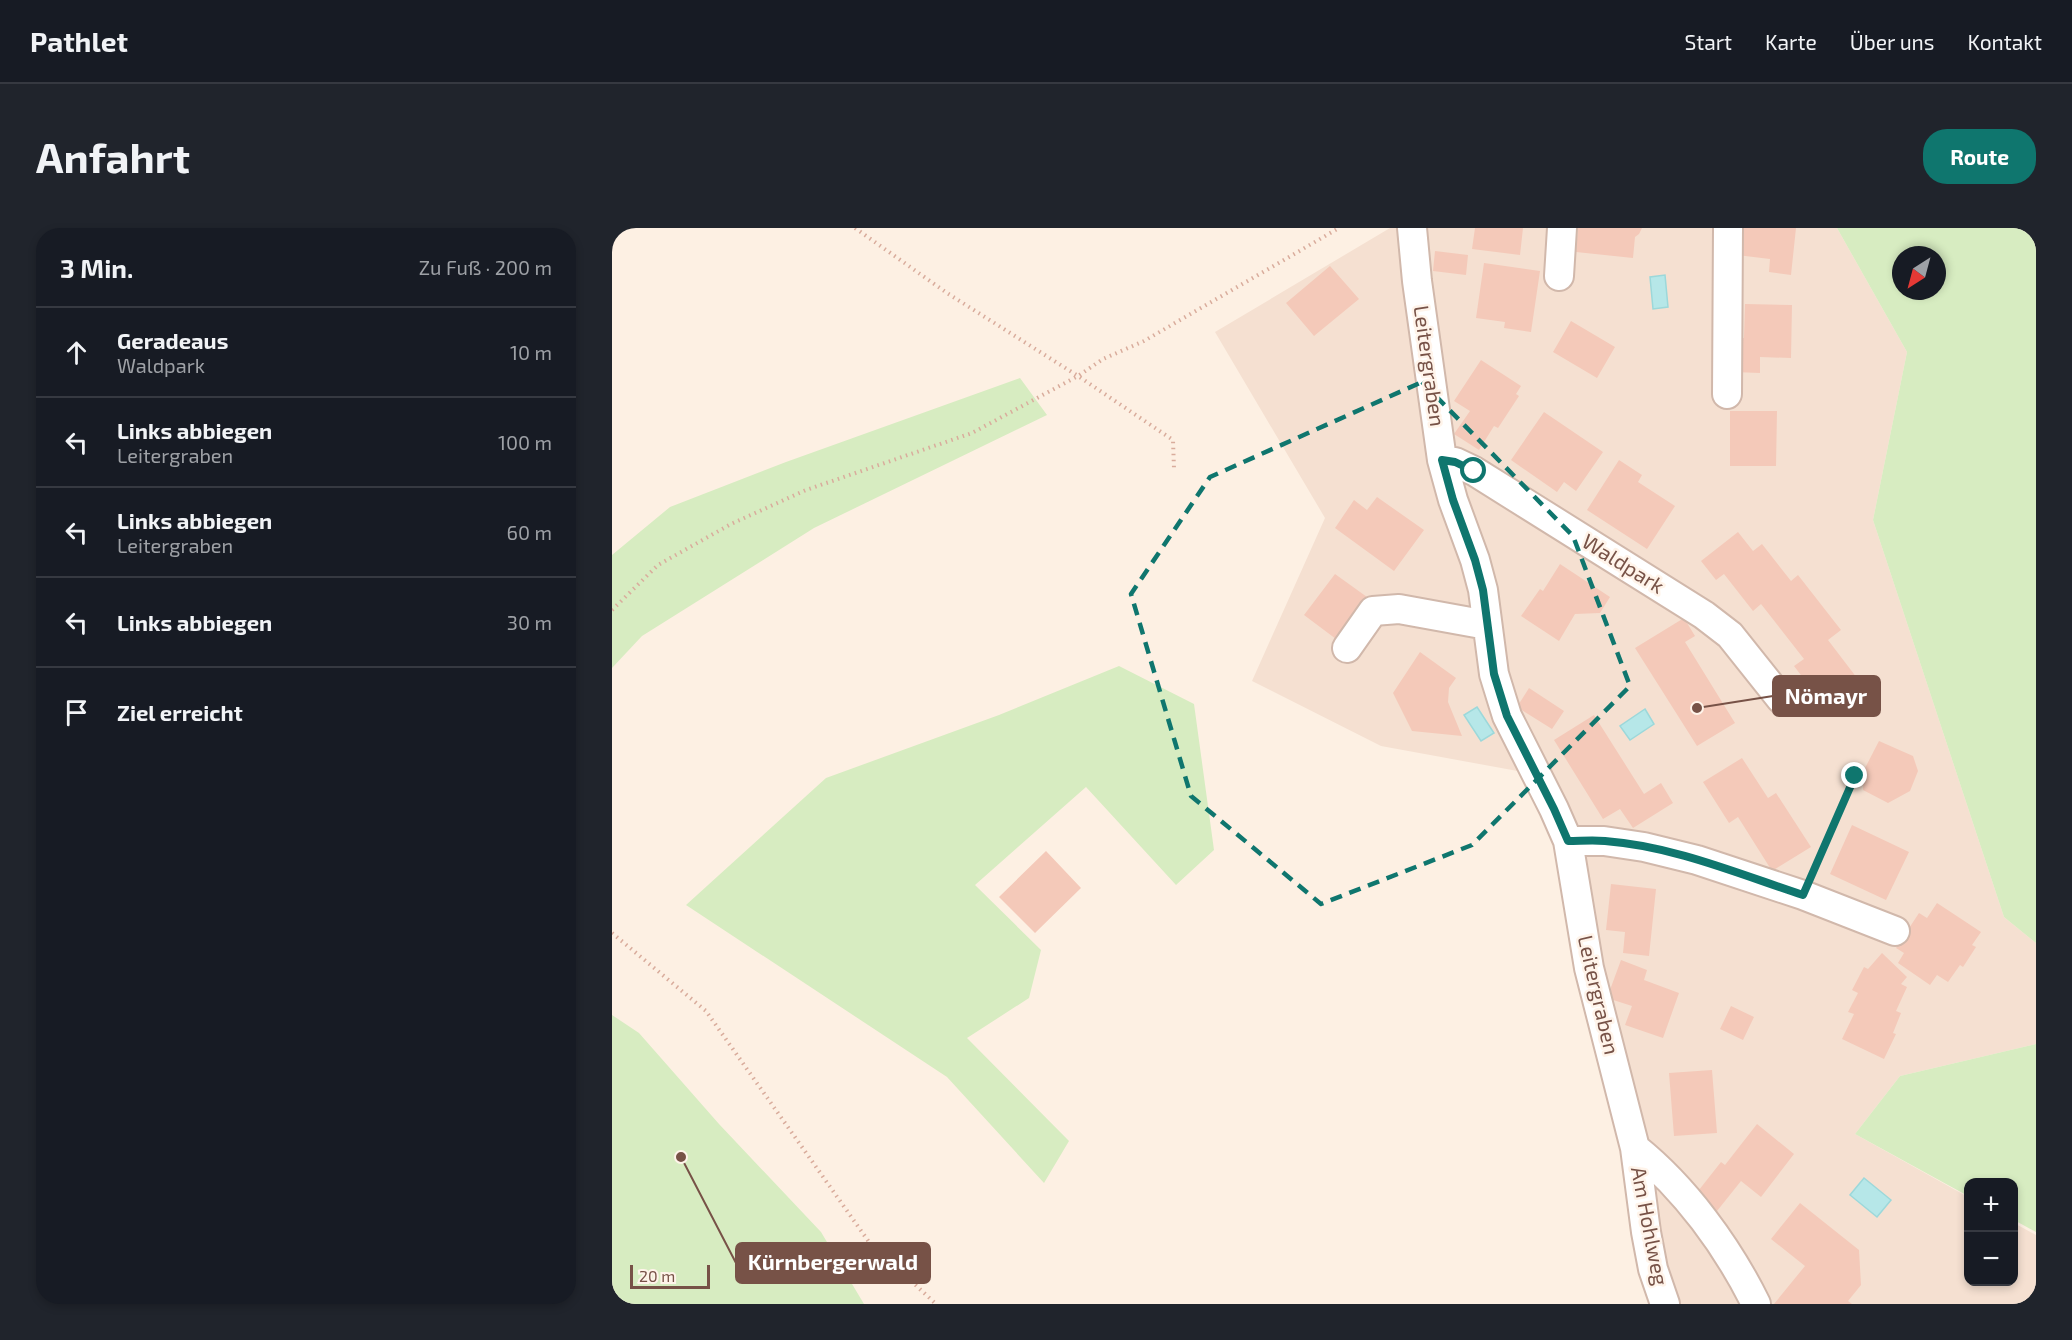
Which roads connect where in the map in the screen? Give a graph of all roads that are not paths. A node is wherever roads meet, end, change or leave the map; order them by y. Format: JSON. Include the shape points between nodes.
{"nodes":[{"id":1,"x":1412,"y":228,"type":"edge"},
{"id":2,"x":1562,"y":228,"type":"edge"},
{"id":3,"x":1728,"y":228,"type":"edge"},
{"id":4,"x":1559,"y":276,"type":"dead end"},
{"id":5,"x":1727,"y":394,"type":"dead end"},
{"id":6,"x":1442,"y":460,"type":"junction"},
{"id":7,"x":1487,"y":625,"type":"junction"},
{"id":8,"x":1347,"y":648,"type":"dead end"},
{"id":9,"x":1781,"y":699,"type":"dead end"},
{"id":10,"x":1568,"y":841,"type":"junction"},
{"id":11,"x":1895,"y":931,"type":"dead end"},
{"id":12,"x":1635,"y":1148,"type":"junction"},
{"id":13,"x":1665,"y":1304,"type":"edge"},
{"id":14,"x":1756,"y":1304,"type":"edge"}],
"edges":[{"from":1,"to":6,"type":"street","name":"Leitergraben"},
{"from":2,"to":4,"type":"street"},
{"from":3,"to":5,"type":"street"},
{"from":6,"to":7,"type":"street","name":"Leitergraben","via":[[1475,560]]},
{"from":6,"to":9,"type":"street","name":"Waldpark","via":[[1474,471],[1704,615],[1730,634]]},
{"from":7,"to":8,"type":"street","via":[[1399,609],[1373,611]]},
{"from":7,"to":10,"type":"street","name":"Leitergraben","via":[[1494,674],[1507,716]]},
{"from":10,"to":11,"type":"street","via":[[1604,841],[1697,860]]},
{"from":10,"to":12,"type":"street","name":"Leitergraben","via":[[1588,968]]},
{"from":12,"to":13,"type":"street","name":"Am Hohlweg","via":[[1653,1269]]},
{"from":12,"to":14,"type":"street","via":[[1657,1165],[1729,1253]]}]}
